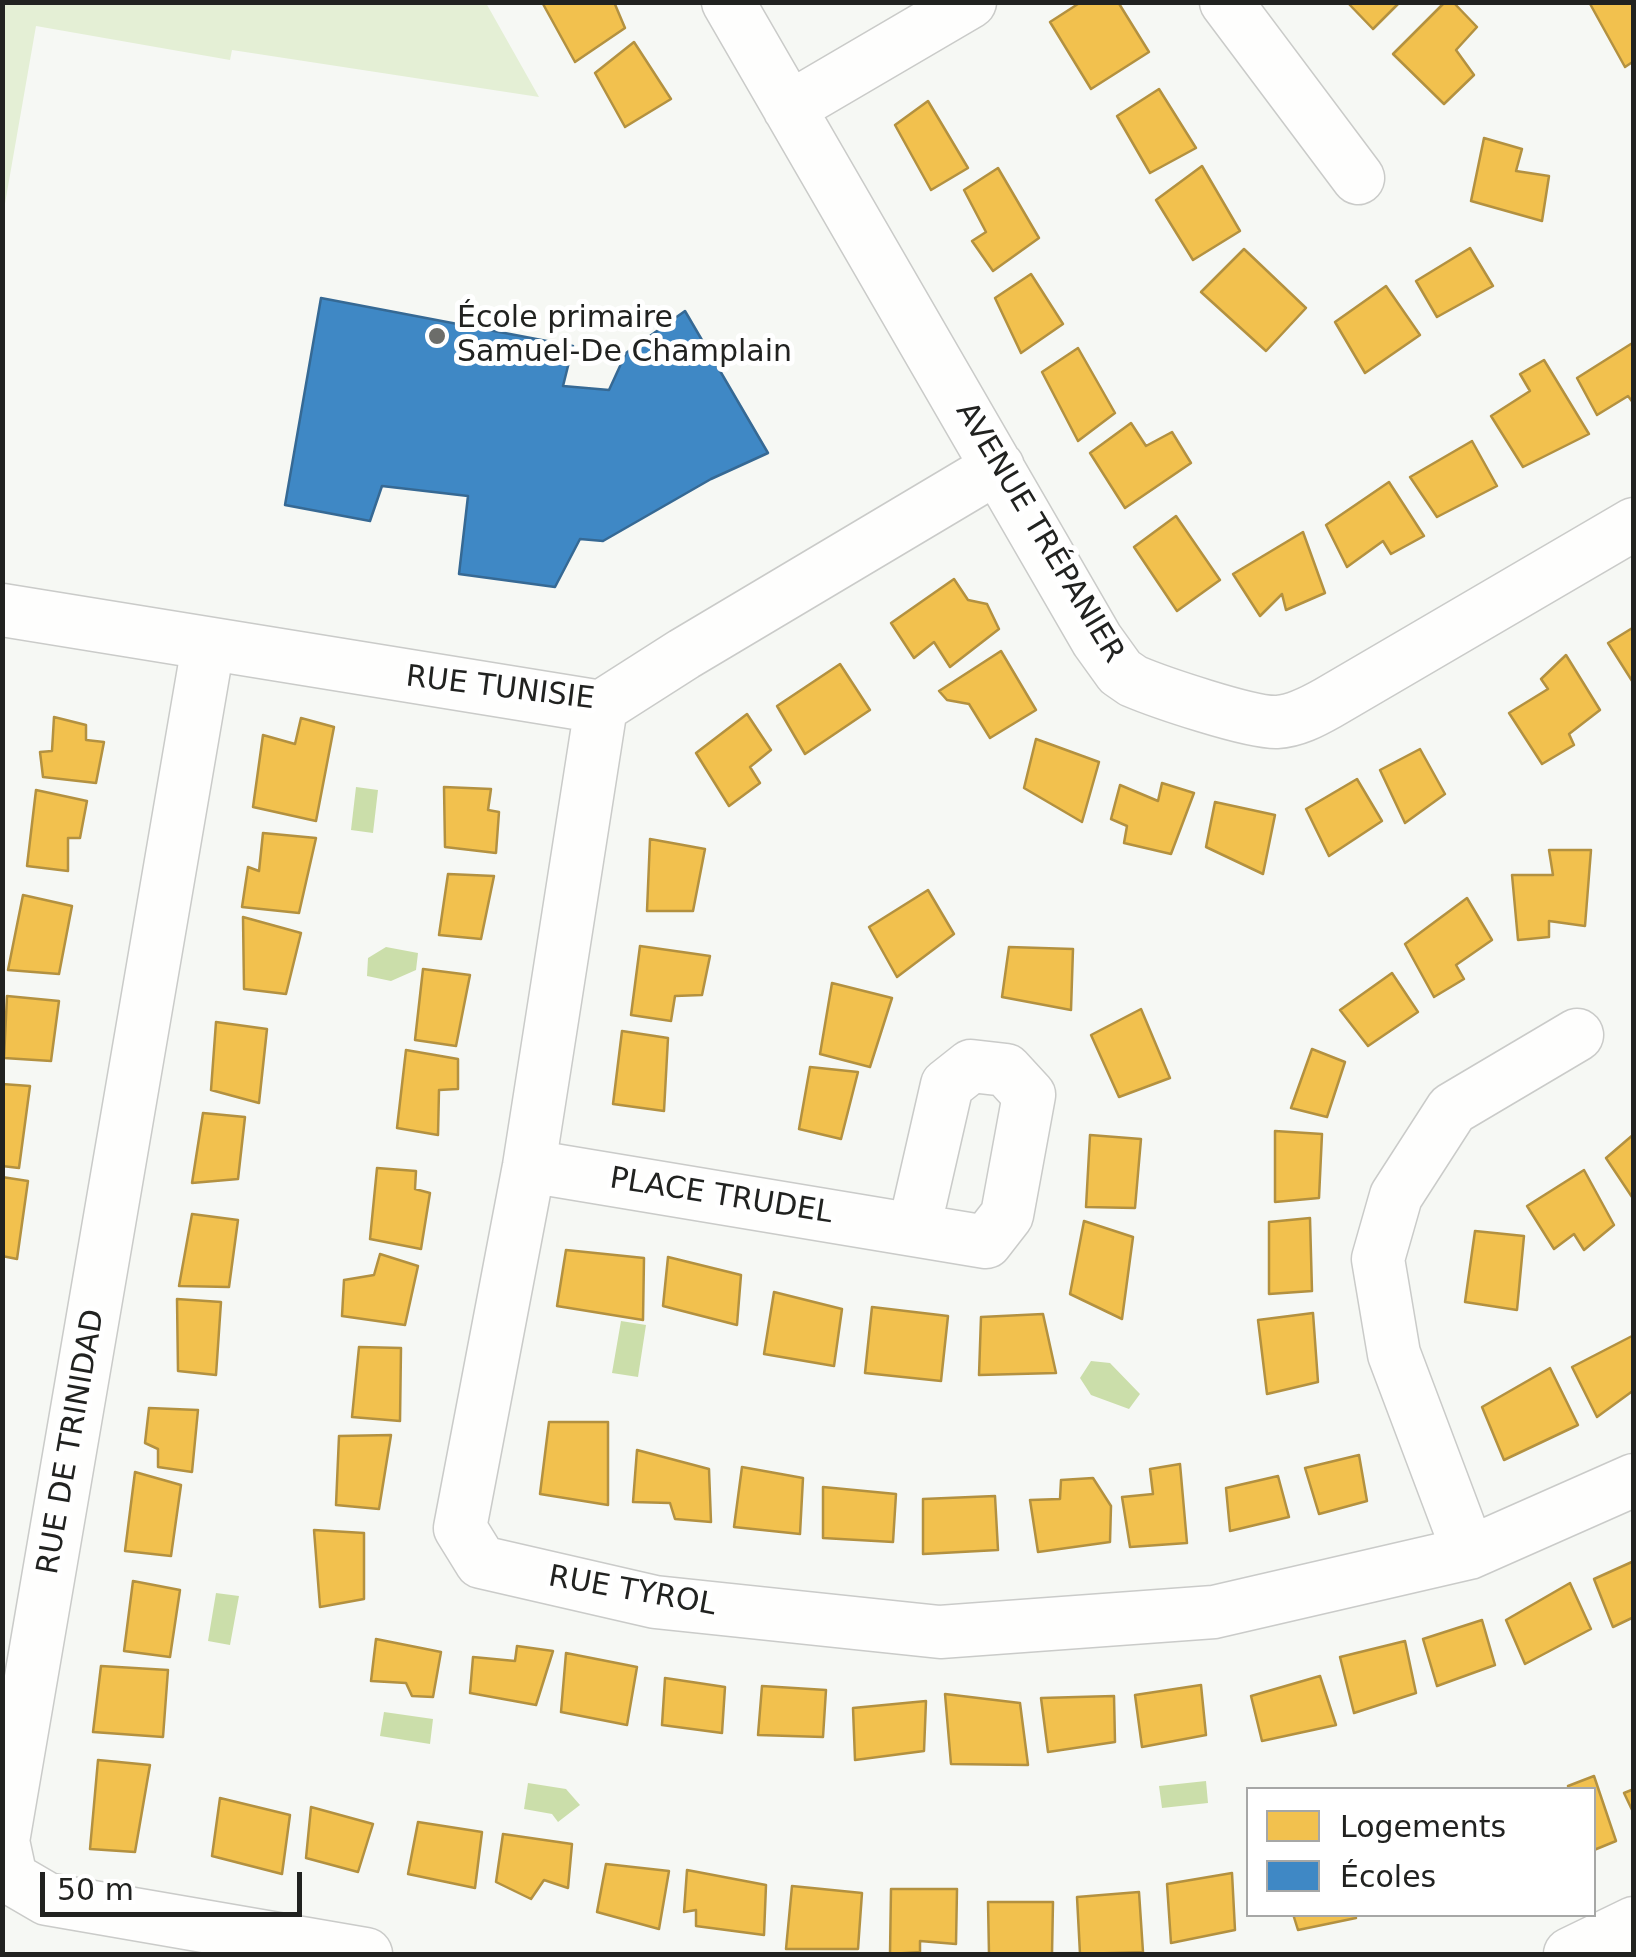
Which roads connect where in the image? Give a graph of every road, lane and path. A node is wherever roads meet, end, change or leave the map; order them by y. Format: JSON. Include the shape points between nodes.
{"nodes":[{"id":1,"x":728,"y":2,"type":"edge"},
{"id":2,"x":970,"y":2,"type":"edge"},
{"id":3,"x":1226,"y":2,"type":"edge"},
{"id":4,"x":789,"y":108,"type":"junction"},
{"id":5,"x":1358,"y":178,"type":"dead end"},
{"id":6,"x":998,"y":467,"type":"junction"},
{"id":7,"x":1634,"y":524,"type":"edge"},
{"id":8,"x":2,"y":610,"type":"edge"},
{"id":9,"x":208,"y":646,"type":"junction"},
{"id":10,"x":601,"y":707,"type":"junction"},
{"id":11,"x":1576,"y":1035,"type":"dead end"},
{"id":12,"x":529,"y":1166,"type":"junction"},
{"id":13,"x":914,"y":1229,"type":"dead end"},
{"id":14,"x":1634,"y":1480,"type":"edge"},
{"id":15,"x":1469,"y":1553,"type":"junction"},
{"id":16,"x":1634,"y":1924,"type":"edge"},
{"id":17,"x":366,"y":1954,"type":"edge"},
{"id":18,"x":1570,"y":1954,"type":"edge"}],
"edges":[{"from":1,"to":4,"type":"street","name":"AVENUE TRÉPANIER"},
{"from":2,"to":4,"type":"street"},
{"from":3,"to":5,"type":"street"},
{"from":4,"to":6,"type":"street","name":"AVENUE TRÉPANIER"},
{"from":6,"to":7,"type":"street","name":"AVENUE TRÉPANIER","via":[[1120,672],[1146,686],[1267,721],[1295,719],[1328,703]]},
{"from":6,"to":10,"type":"street","name":"RUE TUNISIE"},
{"from":8,"to":9,"type":"street","name":"RUE TUNISIE"},
{"from":9,"to":10,"type":"street","name":"RUE TUNISIE"},
{"from":9,"to":17,"type":"street","name":"RUE DE TRINIDAD","via":[[4,1841],[11,1878],[47,1899]]},
{"from":10,"to":12,"type":"street","name":"RUE TYROL"},
{"from":11,"to":15,"type":"street","via":[[1452,1109],[1396,1196],[1378,1258],[1394,1354]]},
{"from":12,"to":13,"type":"street","name":"PLACE TRUDEL"},
{"from":12,"to":15,"type":"street","name":"RUE TYROL","via":[[460,1528],[481,1562],[655,1602],[940,1632],[1214,1612]]},
{"from":14,"to":15,"type":"street","name":"RUE TYROL"},
{"from":16,"to":18,"type":"street"}]}
